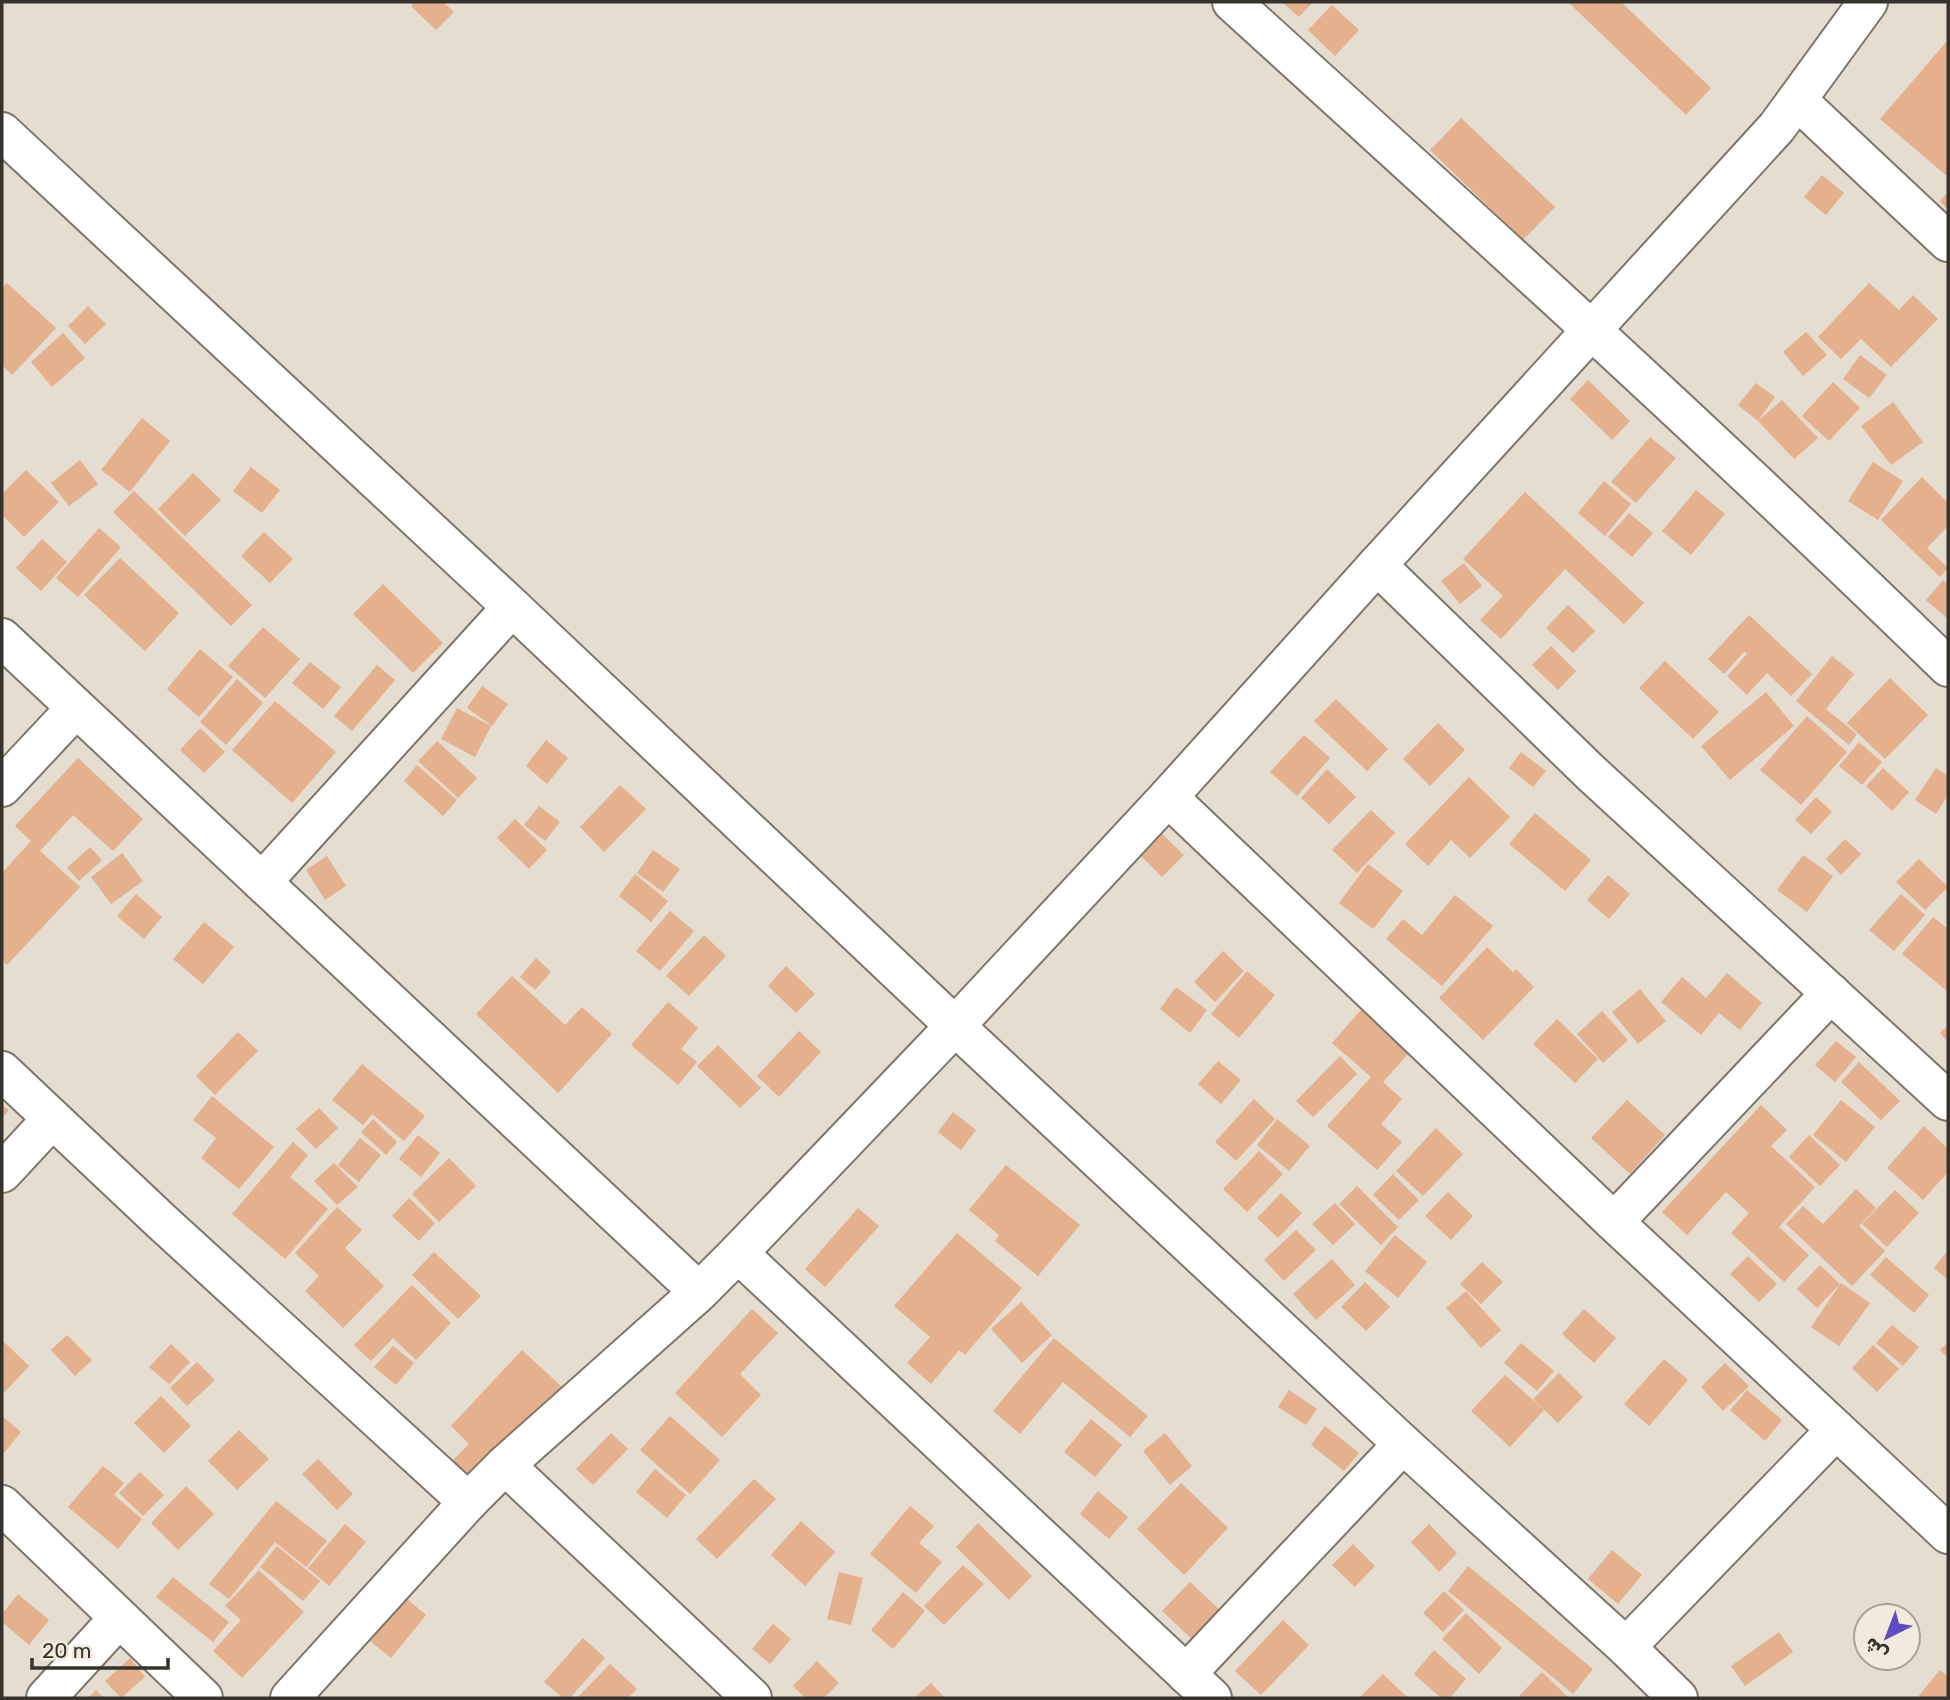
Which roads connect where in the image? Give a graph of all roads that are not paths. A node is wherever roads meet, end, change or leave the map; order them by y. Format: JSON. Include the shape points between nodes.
{"nodes":[{"id":1,"x":1232,"y":2,"type":"edge"},
{"id":2,"x":1868,"y":2,"type":"edge"},
{"id":3,"x":1797,"y":100,"type":"junction"},
{"id":4,"x":2,"y":132,"type":"edge"},
{"id":5,"x":1948,"y":242,"type":"edge"},
{"id":6,"x":1592,"y":330,"type":"junction"},
{"id":7,"x":1377,"y":565,"type":"junction"},
{"id":8,"x":512,"y":607,"type":"junction"},
{"id":9,"x":2,"y":638,"type":"edge"},
{"id":10,"x":1948,"y":667,"type":"edge"},
{"id":11,"x":76,"y":708,"type":"junction"},
{"id":12,"x":2,"y":787,"type":"edge"},
{"id":13,"x":1168,"y":797,"type":"junction"},
{"id":14,"x":262,"y":882,"type":"junction"},
{"id":15,"x":1830,"y":993,"type":"junction"},
{"id":16,"x":955,"y":1026,"type":"junction"},
{"id":17,"x":2,"y":1071,"type":"edge"},
{"id":18,"x":1948,"y":1101,"type":"edge"},
{"id":19,"x":52,"y":1119,"type":"junction"},
{"id":20,"x":2,"y":1173,"type":"edge"},
{"id":21,"x":1614,"y":1222,"type":"junction"},
{"id":22,"x":738,"y":1253,"type":"junction"},
{"id":23,"x":699,"y":1292,"type":"junction"},
{"id":24,"x":1836,"y":1430,"type":"junction"},
{"id":25,"x":1403,"y":1444,"type":"junction"},
{"id":26,"x":505,"y":1465,"type":"junction"},
{"id":27,"x":468,"y":1502,"type":"junction"},
{"id":28,"x":2,"y":1505,"type":"edge"},
{"id":29,"x":1948,"y":1534,"type":"edge"},
{"id":30,"x":119,"y":1618,"type":"junction"},
{"id":31,"x":1626,"y":1647,"type":"junction"},
{"id":32,"x":1199,"y":1686,"type":"edge"},
{"id":33,"x":46,"y":1698,"type":"edge"},
{"id":34,"x":203,"y":1698,"type":"edge"},
{"id":35,"x":290,"y":1698,"type":"edge"},
{"id":36,"x":752,"y":1698,"type":"edge"},
{"id":37,"x":1678,"y":1698,"type":"edge"}],
"edges":[{"from":1,"to":6,"type":"street"},
{"from":2,"to":3,"type":"street"},
{"from":3,"to":5,"type":"street"},
{"from":3,"to":6,"type":"street"},
{"from":4,"to":8,"type":"street"},
{"from":6,"to":7,"type":"street"},
{"from":6,"to":10,"type":"street"},
{"from":7,"to":13,"type":"street"},
{"from":7,"to":15,"type":"street","via":[[1591,773]]},
{"from":8,"to":14,"type":"street"},
{"from":8,"to":16,"type":"street"},
{"from":9,"to":11,"type":"street"},
{"from":11,"to":12,"type":"street"},
{"from":11,"to":14,"type":"street"},
{"from":13,"to":16,"type":"street"},
{"from":13,"to":21,"type":"street"},
{"from":14,"to":23,"type":"street"},
{"from":15,"to":18,"type":"street"},
{"from":15,"to":21,"type":"street"},
{"from":16,"to":22,"type":"street"},
{"from":16,"to":25,"type":"street"},
{"from":17,"to":19,"type":"street"},
{"from":19,"to":20,"type":"street"},
{"from":19,"to":27,"type":"street"},
{"from":21,"to":24,"type":"street"},
{"from":22,"to":23,"type":"street"},
{"from":22,"to":32,"type":"street"},
{"from":23,"to":26,"type":"street"},
{"from":24,"to":29,"type":"street"},
{"from":24,"to":31,"type":"street"},
{"from":25,"to":31,"type":"street"},
{"from":25,"to":32,"type":"street"},
{"from":26,"to":27,"type":"street"},
{"from":26,"to":36,"type":"street"},
{"from":27,"to":35,"type":"street"},
{"from":28,"to":30,"type":"street"},
{"from":30,"to":33,"type":"street"},
{"from":30,"to":34,"type":"street"},
{"from":31,"to":37,"type":"street"}]}
